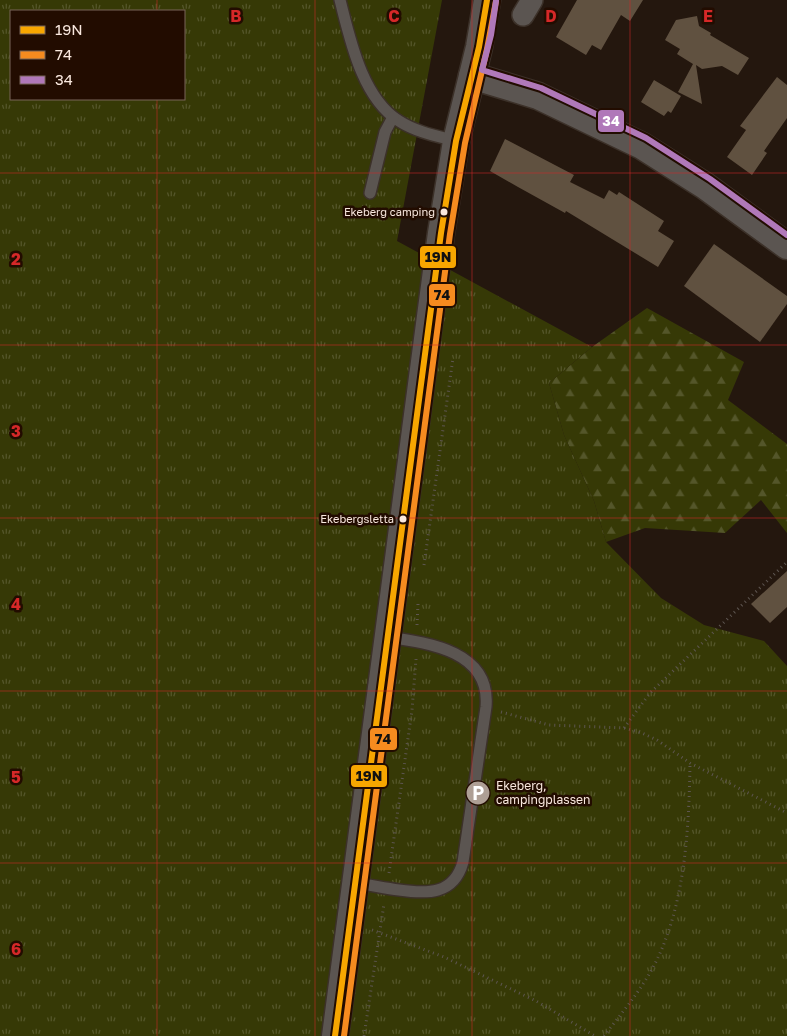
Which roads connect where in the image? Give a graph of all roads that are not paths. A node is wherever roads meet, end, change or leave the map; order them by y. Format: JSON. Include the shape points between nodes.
{"nodes":[{"id":1,"x":340,"y":0,"type":"edge"},
{"id":2,"x":487,"y":0,"type":"edge"},
{"id":3,"x":472,"y":76,"type":"junction"},
{"id":4,"x":393,"y":117,"type":"junction"},
{"id":5,"x":456,"y":141,"type":"junction"},
{"id":6,"x":370,"y":193,"type":"dead end"},
{"id":7,"x":787,"y":246,"type":"edge"},
{"id":8,"x":387,"y":637,"type":"junction"},
{"id":9,"x":355,"y":883,"type":"junction"},
{"id":10,"x":335,"y":1036,"type":"edge"}],
"edges":[{"from":1,"to":4,"type":"lane","via":[[360,68],[375,98]]},
{"from":2,"to":3,"type":"street"},
{"from":3,"to":5,"type":"street"},
{"from":3,"to":7,"type":"street","via":[[538,96],[642,146],[705,186]]},
{"from":4,"to":5,"type":"lane","via":[[418,130]]},
{"from":4,"to":6,"type":"lane","via":[[385,132]]},
{"from":5,"to":8,"type":"street"},
{"from":8,"to":9,"type":"street"},
{"from":8,"to":9,"type":"lane","via":[[425,642],[462,657],[474,666],[486,687],[486,707],[460,871],[448,885],[428,893]]},
{"from":9,"to":10,"type":"street"}]}
